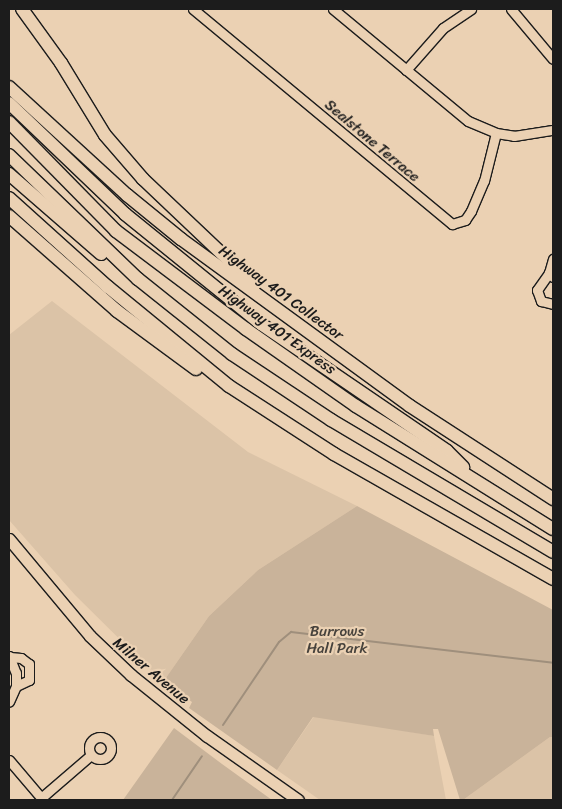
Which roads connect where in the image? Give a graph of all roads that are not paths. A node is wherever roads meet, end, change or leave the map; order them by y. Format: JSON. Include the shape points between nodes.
{"nodes":[{"id":1,"x":22,"y":9,"type":"edge"},
{"id":2,"x":193,"y":9,"type":"edge"},
{"id":3,"x":471,"y":9,"type":"edge"},
{"id":4,"x":511,"y":9,"type":"edge"},
{"id":5,"x":339,"y":10,"type":"edge"},
{"id":6,"x":553,"y":59,"type":"edge"},
{"id":7,"x":406,"y":70,"type":"junction"},
{"id":8,"x":9,"y":87,"type":"edge"},
{"id":9,"x":9,"y":103,"type":"edge"},
{"id":10,"x":9,"y":122,"type":"edge"},
{"id":11,"x":553,"y":130,"type":"edge"},
{"id":12,"x":496,"y":133,"type":"junction"},
{"id":13,"x":9,"y":155,"type":"edge"},
{"id":14,"x":9,"y":174,"type":"edge"},
{"id":15,"x":9,"y":198,"type":"edge"},
{"id":16,"x":9,"y":216,"type":"edge"},
{"id":17,"x":9,"y":224,"type":"edge"},
{"id":18,"x":37,"y":244,"type":"junction"},
{"id":19,"x":553,"y":258,"type":"edge"},
{"id":20,"x":551,"y":275,"type":"edge"},
{"id":21,"x":138,"y":280,"type":"junction"},
{"id":22,"x":260,"y":298,"type":"junction"},
{"id":23,"x":553,"y":304,"type":"edge"},
{"id":24,"x":229,"y":386,"type":"junction"},
{"id":25,"x":481,"y":484,"type":"junction"},
{"id":26,"x":553,"y":499,"type":"edge"},
{"id":27,"x":553,"y":529,"type":"edge"},
{"id":28,"x":9,"y":539,"type":"edge"},
{"id":29,"x":553,"y":552,"type":"edge"},
{"id":30,"x":553,"y":579,"type":"edge"},
{"id":31,"x":9,"y":657,"type":"edge"},
{"id":32,"x":16,"y":686,"type":"junction"},
{"id":33,"x":9,"y":702,"type":"edge"},
{"id":34,"x":91,"y":755,"type":"dead end"},
{"id":35,"x":9,"y":760,"type":"edge"},
{"id":36,"x":42,"y":799,"type":"edge"},
{"id":37,"x":298,"y":800,"type":"edge"}],
"edges":[{"from":1,"to":22,"type":"highway","via":[[61,63],[105,136],[142,179],[244,275]]},
{"from":2,"to":12,"type":"street","name":"Sealstone Terrace","via":[[452,224],[465,220],[472,211],[484,181]]},
{"from":3,"to":7,"type":"street","via":[[444,28]]},
{"from":4,"to":6,"type":"street"},
{"from":5,"to":7,"type":"street"},
{"from":7,"to":12,"type":"street","via":[[468,121]]},
{"from":8,"to":22,"type":"highway","name":"Highway 401 Collector","via":[[127,195]]},
{"from":9,"to":25,"type":"highway","via":[[125,214],[260,324],[447,451]]},
{"from":10,"to":25,"type":"highway","name":"Highway 401 Express","via":[[116,231],[356,406]]},
{"from":11,"to":12,"type":"street","via":[[520,136]]},
{"from":13,"to":21,"type":"highway"},
{"from":14,"to":21,"type":"highway","via":[[88,244]]},
{"from":15,"to":24,"type":"highway","via":[[108,287]]},
{"from":16,"to":18,"type":"highway"},
{"from":17,"to":18,"type":"highway","via":[[22,237]]},
{"from":18,"to":24,"type":"highway","via":[[198,371]]},
{"from":19,"to":20,"type":"street"},
{"from":20,"to":23,"type":"street","via":[[538,285],[537,294],[545,304]]},
{"from":21,"to":29,"type":"highway","via":[[232,354],[331,420]]},
{"from":22,"to":26,"type":"highway","name":"Highway 401 Collector","via":[[410,406]]},
{"from":24,"to":30,"type":"highway","via":[[334,454]]},
{"from":25,"to":27,"type":"highway","name":"Highway 401 Express"},
{"from":28,"to":37,"type":"main road","name":"Milner Avenue","via":[[84,630],[131,676],[207,736]]},
{"from":31,"to":32,"type":"street","via":[[16,673]]},
{"from":31,"to":32,"type":"street","via":[[21,658],[29,664],[29,680]]},
{"from":32,"to":33,"type":"street"},
{"from":34,"to":36,"type":"street"},
{"from":35,"to":36,"type":"street"}]}
